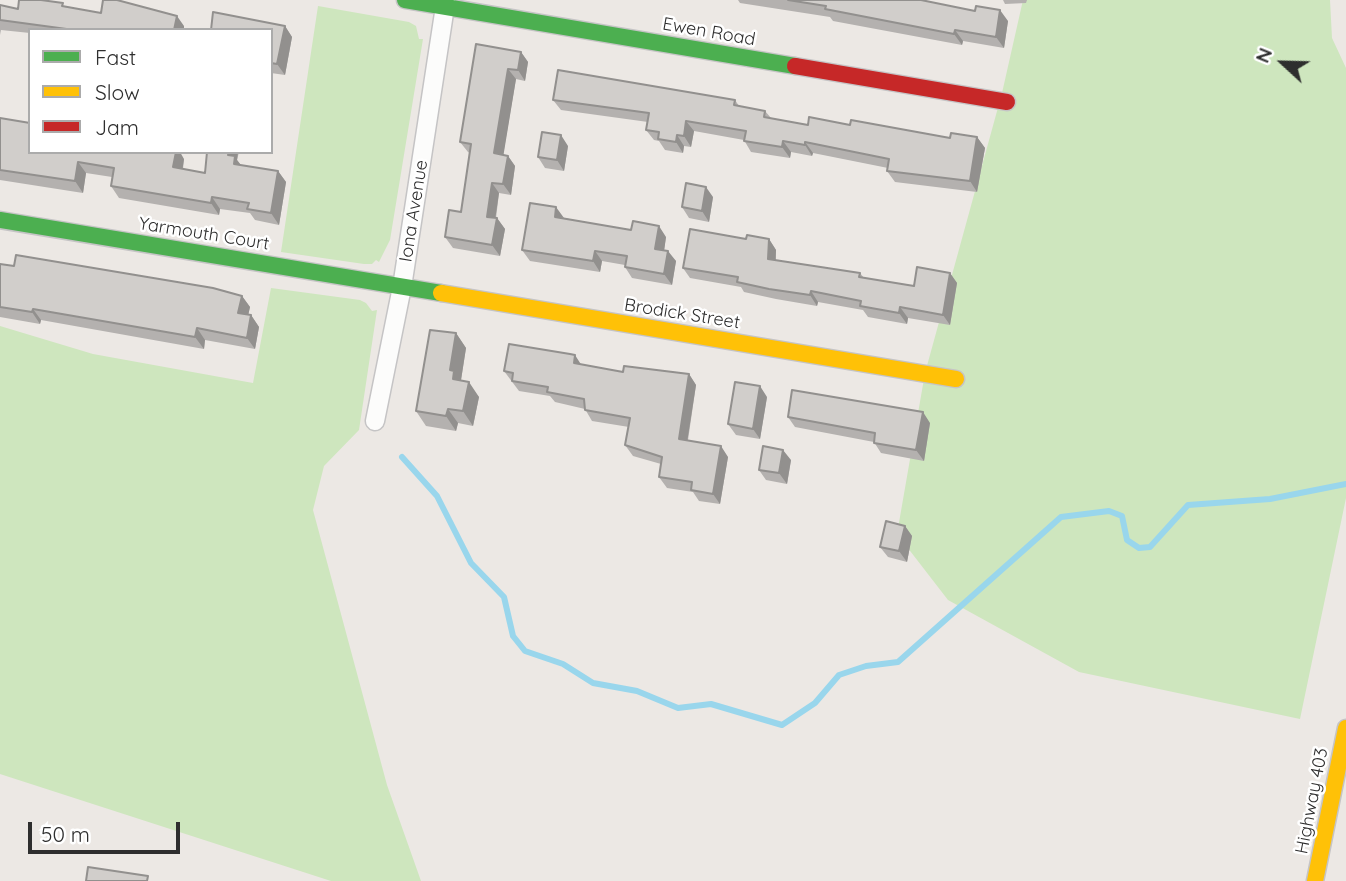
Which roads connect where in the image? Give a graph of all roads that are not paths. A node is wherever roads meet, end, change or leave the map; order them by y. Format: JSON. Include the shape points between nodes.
{"nodes":[{"id":1,"x":405,"y":0,"type":"edge"},
{"id":2,"x":446,"y":3,"type":"edge"},
{"id":3,"x":1007,"y":102,"type":"dead end"},
{"id":4,"x":0,"y":220,"type":"edge"},
{"id":5,"x":402,"y":287,"type":"junction"},
{"id":6,"x":956,"y":379,"type":"dead end"},
{"id":7,"x":375,"y":421,"type":"dead end"},
{"id":8,"x":1346,"y":728,"type":"edge"},
{"id":9,"x":1315,"y":881,"type":"edge"}],
"edges":[{"from":1,"to":2,"type":"main road","name":"Ewen Road"},
{"from":2,"to":3,"type":"main road","name":"Ewen Road"},
{"from":2,"to":5,"type":"street","name":"Iona Avenue"},
{"from":4,"to":5,"type":"main road","name":"Yarmouth Court"},
{"from":5,"to":6,"type":"main road","name":"Brodick Street"},
{"from":5,"to":7,"type":"street","name":"Iona Avenue"},
{"from":8,"to":9,"type":"main road","name":"Highway 403"}]}
